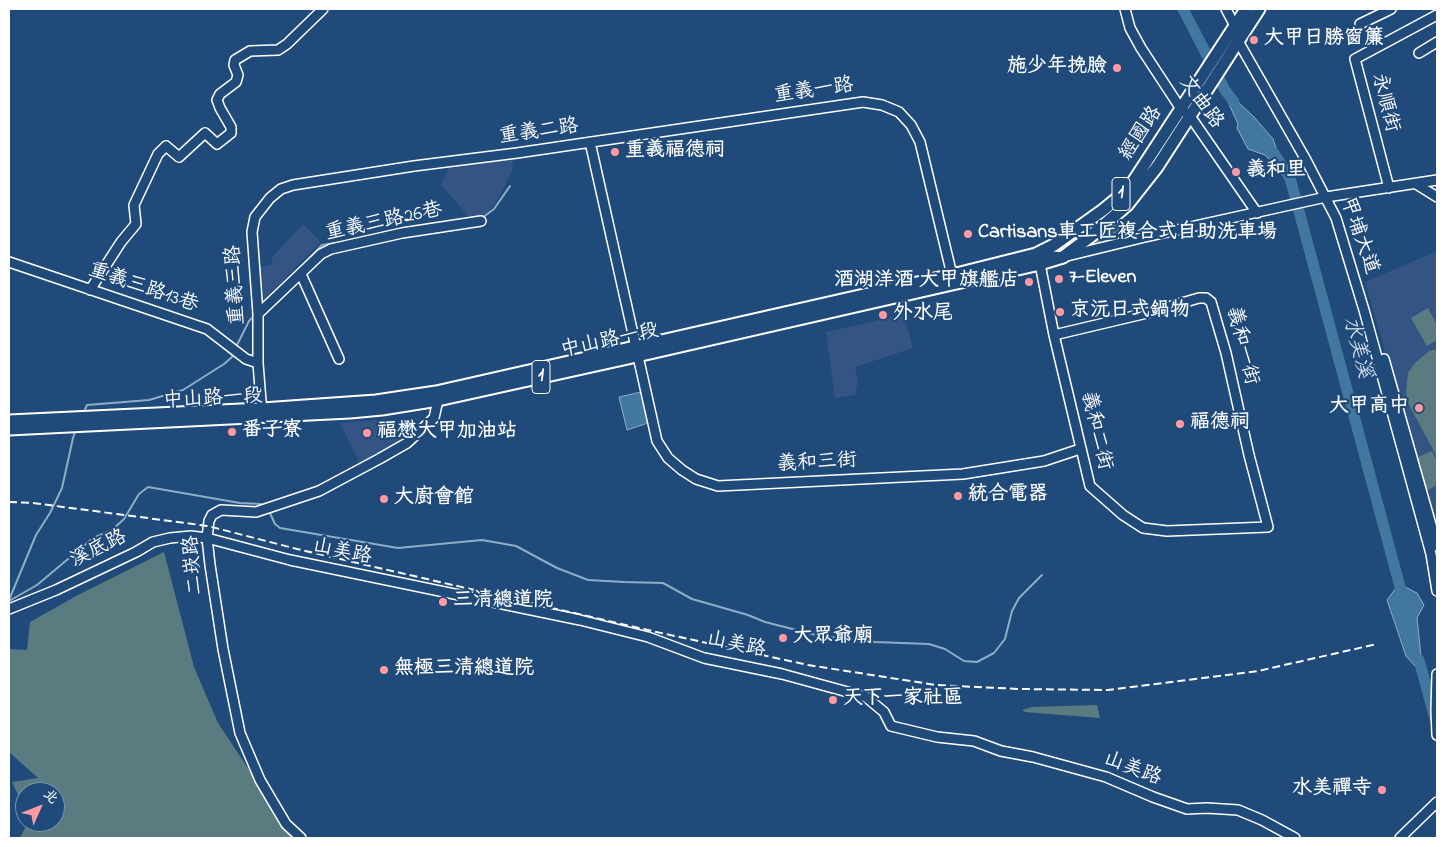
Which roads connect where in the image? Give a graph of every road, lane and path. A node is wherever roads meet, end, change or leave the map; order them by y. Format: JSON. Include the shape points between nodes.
{"nodes":[{"id":1,"x":323,"y":9,"type":"edge"},
{"id":2,"x":1125,"y":9,"type":"edge"},
{"id":3,"x":1226,"y":9,"type":"edge"},
{"id":4,"x":1246,"y":9,"type":"edge"},
{"id":5,"x":1259,"y":9,"type":"edge"},
{"id":6,"x":1391,"y":9,"type":"edge"},
{"id":7,"x":1434,"y":9,"type":"edge"},
{"id":8,"x":1437,"y":15,"type":"edge"},
{"id":9,"x":1360,"y":24,"type":"dead end"},
{"id":10,"x":1235,"y":26,"type":"junction"},
{"id":11,"x":1437,"y":42,"type":"edge"},
{"id":12,"x":1235,"y":46,"type":"junction"},
{"id":13,"x":1418,"y":53,"type":"dead end"},
{"id":14,"x":1185,"y":112,"type":"junction"},
{"id":15,"x":590,"y":142,"type":"junction"},
{"id":16,"x":1437,"y":180,"type":"edge"},
{"id":17,"x":308,"y":182,"type":"joint"},
{"id":18,"x":1416,"y":184,"type":"junction"},
{"id":19,"x":1389,"y":188,"type":"junction"},
{"id":20,"x":1437,"y":197,"type":"edge"},
{"id":21,"x":1322,"y":198,"type":"junction"},
{"id":22,"x":1257,"y":213,"type":"junction"},
{"id":23,"x":481,"y":221,"type":"dead end"},
{"id":24,"x":1062,"y":257,"type":"junction"},
{"id":25,"x":1038,"y":259,"type":"junction"},
{"id":26,"x":9,"y":262,"type":"edge"},
{"id":27,"x":300,"y":274,"type":"junction"},
{"id":28,"x":952,"y":275,"type":"junction"},
{"id":29,"x":90,"y":290,"type":"junction"},
{"id":30,"x":1364,"y":310,"type":"junction"},
{"id":31,"x":258,"y":314,"type":"junction"},
{"id":32,"x":1054,"y":335,"type":"junction"},
{"id":33,"x":636,"y":351,"type":"junction"},
{"id":34,"x":339,"y":359,"type":"dead end"},
{"id":35,"x":258,"y":363,"type":"junction"},
{"id":36,"x":437,"y":396,"type":"junction"},
{"id":37,"x":262,"y":413,"type":"junction"},
{"id":38,"x":9,"y":421,"type":"edge"},
{"id":39,"x":9,"y":429,"type":"edge"},
{"id":40,"x":1080,"y":449,"type":"junction"},
{"id":41,"x":1268,"y":527,"type":"joint"},
{"id":42,"x":207,"y":538,"type":"junction"},
{"id":43,"x":1437,"y":546,"type":"edge"},
{"id":44,"x":1437,"y":591,"type":"edge"},
{"id":45,"x":9,"y":609,"type":"edge"},
{"id":46,"x":1437,"y":674,"type":"edge"},
{"id":47,"x":1437,"y":735,"type":"edge"},
{"id":48,"x":1437,"y":802,"type":"edge"},
{"id":49,"x":301,"y":838,"type":"edge"},
{"id":50,"x":1296,"y":838,"type":"edge"},
{"id":51,"x":1400,"y":838,"type":"edge"}],
"edges":[{"from":1,"to":29,"type":"street","via":[[278,50],[250,52],[235,60],[236,82],[217,100],[232,127],[231,133],[217,144],[205,133],[179,156],[166,146],[158,154],[134,205],[136,224]]},
{"from":2,"to":14,"type":"street","name":"文曲路","via":[[1130,28],[1141,48]]},
{"from":3,"to":10,"type":"street","name":"甲埔大道"},
{"from":4,"to":10,"type":"main road","number":"1"},
{"from":5,"to":12,"type":"main road","number":"1"},
{"from":6,"to":9,"type":"street"},
{"from":7,"to":8,"type":"street"},
{"from":8,"to":19,"type":"street","name":"永順街","via":[[1355,60]]},
{"from":10,"to":12,"type":"street","name":"甲埔大道"},
{"from":10,"to":14,"type":"main road","name":"經國路","number":"1","via":[[1199,80]]},
{"from":11,"to":13,"type":"street"},
{"from":12,"to":14,"type":"main road","name":"經國路","number":"1","via":[[1206,91]]},
{"from":12,"to":21,"type":"street","name":"甲埔大道"},
{"from":14,"to":22,"type":"street","name":"文曲路"},
{"from":14,"to":24,"type":"main road","name":"經國路","number":"1","via":[[1157,167],[1127,205]]},
{"from":14,"to":25,"type":"main road","name":"經國路","number":"1","via":[[1120,196]]},
{"from":15,"to":17,"type":"street","name":"重義二路"},
{"from":15,"to":28,"type":"street","name":"重義一路","via":[[863,102],[882,105],[899,112],[920,142]]},
{"from":15,"to":33,"type":"street","name":"重義二路"},
{"from":16,"to":18,"type":"street"},
{"from":17,"to":31,"type":"street","name":"重義三路","via":[[281,189],[255,217],[252,232]]},
{"from":18,"to":19,"type":"street"},
{"from":18,"to":20,"type":"street"},
{"from":19,"to":21,"type":"street"},
{"from":21,"to":22,"type":"street","name":"中山路一段"},
{"from":21,"to":30,"type":"street","name":"甲埔大道","via":[[1336,218]]},
{"from":22,"to":24,"type":"street","name":"中山路一段"},
{"from":23,"to":27,"type":"street","name":"重義三路26巷","via":[[402,233],[331,249]]},
{"from":24,"to":25,"type":"main road","name":"中山路一段","number":"1"},
{"from":25,"to":28,"type":"main road","name":"中山路一段","number":"1"},
{"from":25,"to":32,"type":"street","name":"義和二街"},
{"from":25,"to":33,"type":"main road","name":"中山路一段","number":"1"},
{"from":26,"to":29,"type":"street","name":"重義三路13巷"},
{"from":27,"to":31,"type":"street","name":"重義三路26巷"},
{"from":27,"to":34,"type":"street"},
{"from":28,"to":33,"type":"main road","name":"中山路一段","number":"1"},
{"from":29,"to":35,"type":"street","name":"重義三路13巷","via":[[207,329],[246,359]]},
{"from":30,"to":43,"type":"street","via":[[1374,326]]},
{"from":30,"to":44,"type":"street","name":"甲埔大道","via":[[1431,554]]},
{"from":31,"to":35,"type":"street","name":"重義三路"},
{"from":32,"to":40,"type":"street","name":"義和二街"},
{"from":32,"to":41,"type":"street","name":"義和一街","via":[[1199,298],[1211,302]]},
{"from":33,"to":36,"type":"main road","name":"中山路一段","number":"1"},
{"from":33,"to":40,"type":"street","name":"義和三街","via":[[658,441],[668,458],[696,479],[718,486],[963,474],[1044,461]]},
{"from":35,"to":37,"type":"street","name":"重義三路"},
{"from":36,"to":37,"type":"main road","name":"中山路一段","number":"1"},
{"from":36,"to":42,"type":"street","name":"二崁路","via":[[434,418],[407,443],[319,491],[256,512],[221,510],[212,514]]},
{"from":37,"to":38,"type":"main road","name":"中山路一段","number":"1"},
{"from":37,"to":39,"type":"main road","name":"中山路一段","number":"1"},
{"from":40,"to":41,"type":"street","name":"義和二街","via":[[1090,486],[1143,528]]},
{"from":42,"to":45,"type":"street","name":"溪底路","via":[[191,536],[153,542],[56,590]]},
{"from":42,"to":49,"type":"street","name":"二崁路","via":[[223,649],[240,733],[260,780],[286,824]]},
{"from":42,"to":50,"type":"street","name":"山美路","via":[[290,560],[580,620],[648,637],[704,658],[782,674],[866,697],[884,712],[891,726],[937,737],[974,741],[1001,751],[1106,777],[1187,809],[1238,810]]},
{"from":46,"to":47,"type":"street"},
{"from":48,"to":51,"type":"street"}]}
